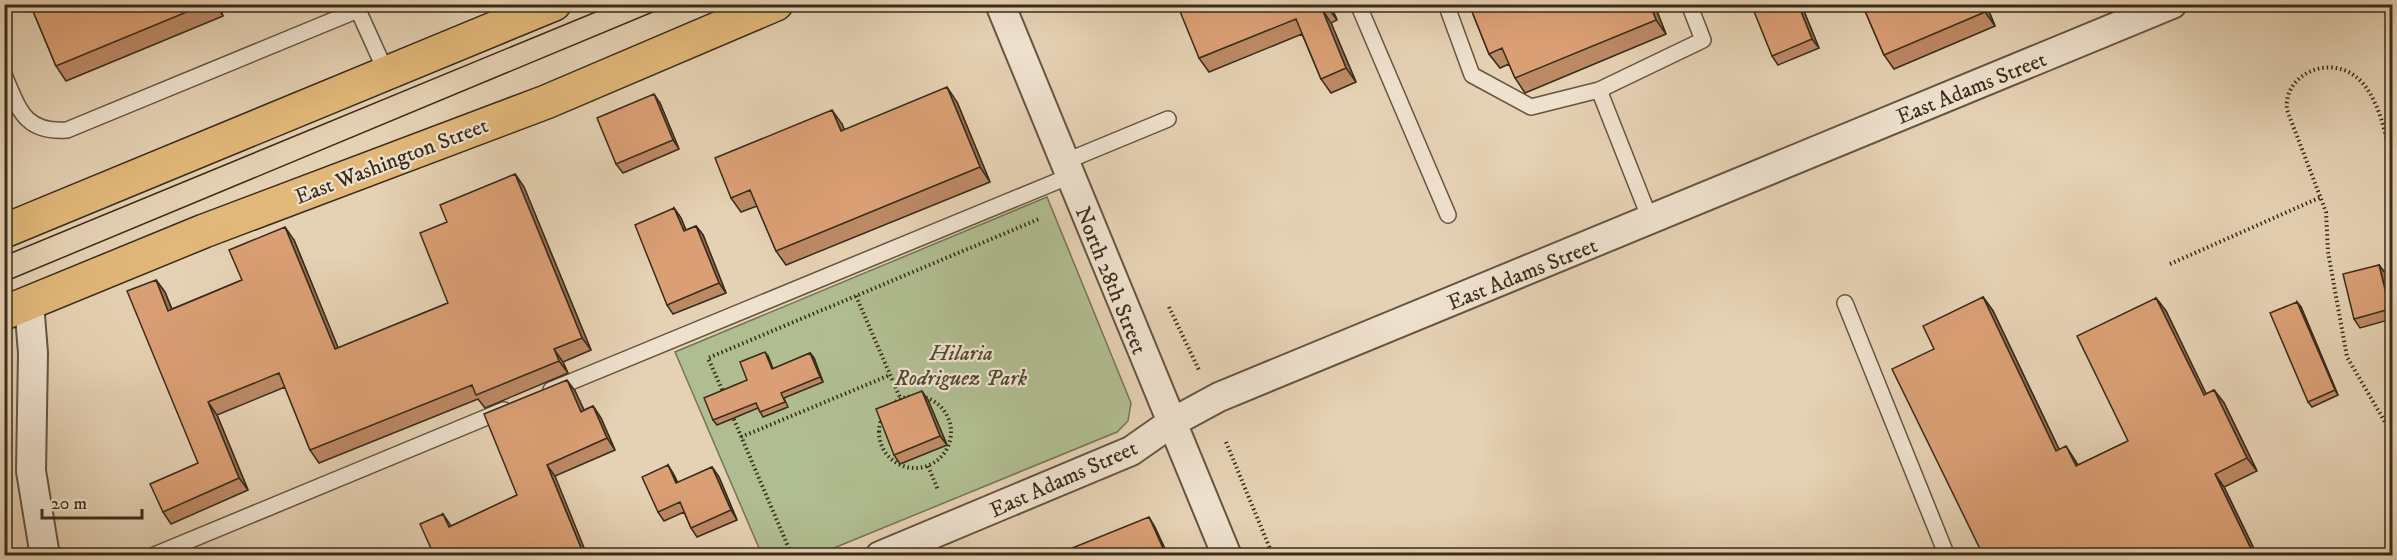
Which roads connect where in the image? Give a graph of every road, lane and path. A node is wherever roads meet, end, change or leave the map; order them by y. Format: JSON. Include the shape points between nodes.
{"nodes":[{"id":1,"x":554,"y":4,"type":"edge"},
{"id":2,"x":776,"y":4,"type":"edge"},
{"id":3,"x":999,"y":4,"type":"edge"},
{"id":4,"x":1358,"y":4,"type":"edge"},
{"id":5,"x":1446,"y":4,"type":"edge"},
{"id":6,"x":1689,"y":4,"type":"edge"},
{"id":7,"x":2172,"y":4,"type":"edge"},
{"id":8,"x":2125,"y":13,"type":"edge"},
{"id":9,"x":387,"y":74,"type":"junction"},
{"id":10,"x":4,"y":75,"type":"edge"},
{"id":11,"x":1599,"y":90,"type":"junction"},
{"id":12,"x":1168,"y":119,"type":"dead end"},
{"id":13,"x":2392,"y":164,"type":"edge"},
{"id":14,"x":1067,"y":169,"type":"junction"},
{"id":15,"x":2321,"y":197,"type":"junction"},
{"id":16,"x":1448,"y":215,"type":"dead end"},
{"id":17,"x":1039,"y":219,"type":"dead end"},
{"id":18,"x":1650,"y":219,"type":"junction"},
{"id":19,"x":4,"y":231,"type":"edge"},
{"id":20,"x":2170,"y":264,"type":"dead end"},
{"id":21,"x":855,"y":296,"type":"junction"},
{"id":22,"x":1845,"y":303,"type":"dead end"},
{"id":23,"x":1169,"y":307,"type":"dead end"},
{"id":24,"x":17,"y":308,"type":"edge"},
{"id":25,"x":1199,"y":370,"type":"dead end"},
{"id":26,"x":890,"y":375,"type":"junction"},
{"id":27,"x":538,"y":396,"type":"edge"},
{"id":28,"x":725,"y":397,"type":"edge"},
{"id":29,"x":901,"y":400,"type":"junction"},
{"id":30,"x":516,"y":405,"type":"edge"},
{"id":31,"x":729,"y":407,"type":"edge"},
{"id":32,"x":1171,"y":423,"type":"junction"},
{"id":33,"x":2392,"y":434,"type":"edge"},
{"id":34,"x":741,"y":437,"type":"junction"},
{"id":35,"x":1226,"y":442,"type":"dead end"},
{"id":36,"x":928,"y":466,"type":"junction"},
{"id":37,"x":938,"y":490,"type":"dead end"},
{"id":38,"x":790,"y":551,"type":"dead end"},
{"id":39,"x":45,"y":555,"type":"edge"},
{"id":40,"x":152,"y":555,"type":"edge"},
{"id":41,"x":880,"y":555,"type":"edge"},
{"id":42,"x":1227,"y":555,"type":"edge"},
{"id":43,"x":1273,"y":555,"type":"edge"},
{"id":44,"x":1947,"y":555,"type":"edge"}],
"edges":[{"from":1,"to":9,"type":"main road"},
{"from":2,"to":24,"type":"main road","name":"East Washington Street","via":[[546,102],[214,227]]},
{"from":3,"to":14,"type":"street","name":"North 28th Street"},
{"from":4,"to":16,"type":"lane"},
{"from":5,"to":11,"type":"lane","via":[[1472,75],[1531,107]]},
{"from":6,"to":11,"type":"lane","via":[[1703,40]]},
{"from":7,"to":8,"type":"street","name":"East Adams Street"},
{"from":8,"to":18,"type":"street","name":"East Adams Street"},
{"from":9,"to":10,"type":"lane","via":[[358,10],[67,130],[51,131],[31,124]]},
{"from":9,"to":19,"type":"main road"},
{"from":11,"to":18,"type":"lane"},
{"from":12,"to":14,"type":"lane"},
{"from":13,"to":15,"type":"path","via":[[2370,96],[2355,76],[2334,68],[2320,68],[2290,85],[2285,97]]},
{"from":14,"to":27,"type":"lane"},
{"from":14,"to":32,"type":"street","name":"North 28th Street"},
{"from":15,"to":20,"type":"path"},
{"from":15,"to":33,"type":"path","via":[[2347,357]]},
{"from":17,"to":21,"type":"path"},
{"from":18,"to":32,"type":"street","name":"East Adams Street","via":[[1219,397]]},
{"from":21,"to":26,"type":"path"},
{"from":21,"to":28,"type":"path","via":[[708,358]]},
{"from":22,"to":44,"type":"lane"},
{"from":23,"to":25,"type":"path"},
{"from":24,"to":39,"type":"street","via":[[33,353],[31,471]]},
{"from":26,"to":29,"type":"path"},
{"from":26,"to":34,"type":"path"},
{"from":29,"to":36,"type":"path","via":[[882,417],[879,429],[885,452],[903,466]]},
{"from":29,"to":36,"type":"path","via":[[916,397],[933,401],[949,418],[950,442],[945,453]]},
{"from":30,"to":40,"type":"lane"},
{"from":31,"to":34,"type":"path"},
{"from":32,"to":41,"type":"street","name":"East Adams Street","via":[[1131,451]]},
{"from":32,"to":42,"type":"street","name":"North 28th Street"},
{"from":34,"to":38,"type":"path"},
{"from":35,"to":43,"type":"path"},
{"from":36,"to":37,"type":"path"}]}
